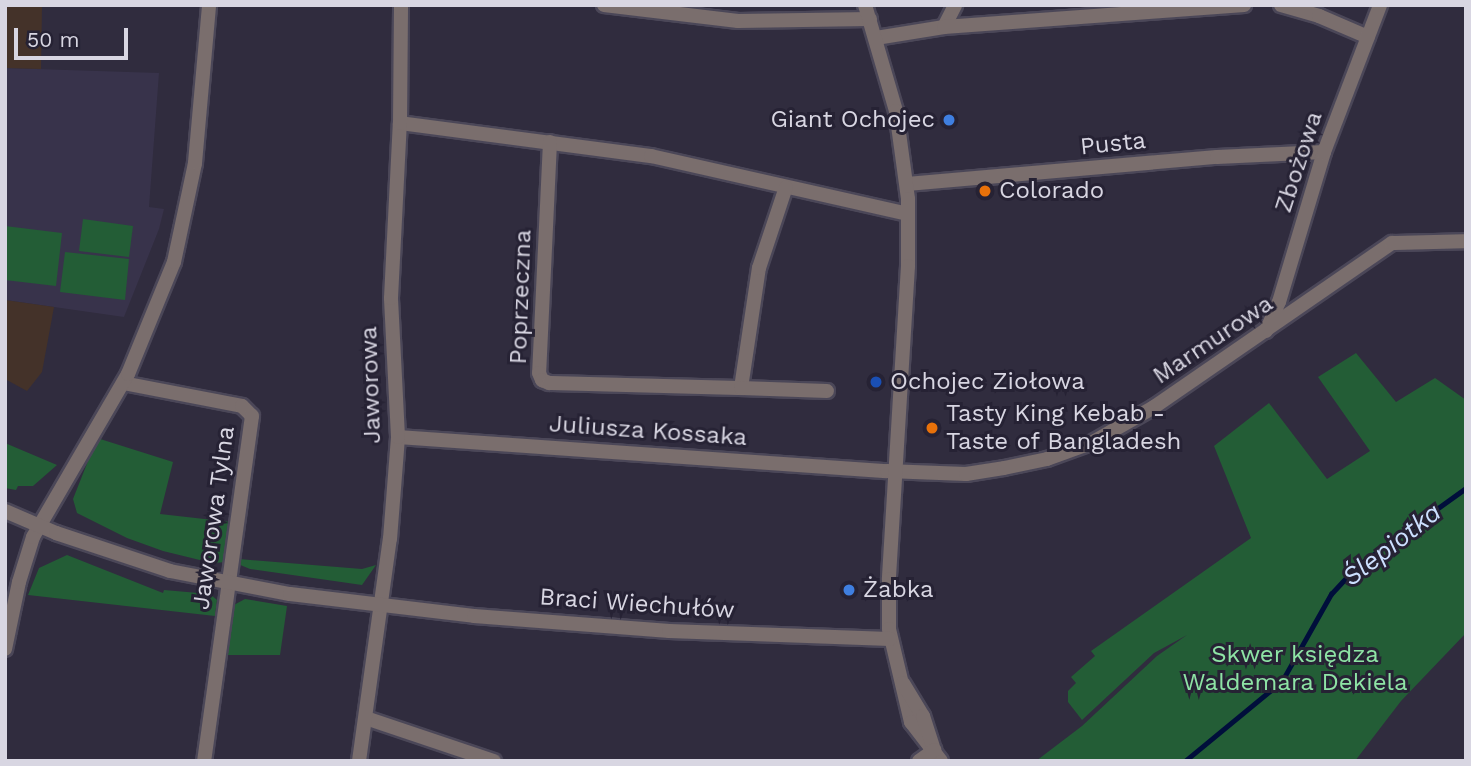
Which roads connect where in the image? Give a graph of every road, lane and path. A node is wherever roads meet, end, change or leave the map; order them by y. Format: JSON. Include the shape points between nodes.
{"nodes":[{"id":1,"x":209,"y":5,"type":"edge"},
{"id":2,"x":401,"y":5,"type":"edge"},
{"id":3,"x":604,"y":5,"type":"edge"},
{"id":4,"x":954,"y":5,"type":"edge"},
{"id":5,"x":1244,"y":5,"type":"edge"},
{"id":6,"x":1281,"y":5,"type":"edge"},
{"id":7,"x":1380,"y":5,"type":"edge"},
{"id":8,"x":868,"y":12,"type":"edge"},
{"id":9,"x":944,"y":27,"type":"junction"},
{"id":10,"x":1368,"y":37,"type":"junction"},
{"id":11,"x":876,"y":38,"type":"junction"},
{"id":12,"x":400,"y":123,"type":"junction"},
{"id":13,"x":550,"y":142,"type":"junction"},
{"id":14,"x":1324,"y":152,"type":"junction"},
{"id":15,"x":906,"y":184,"type":"junction"},
{"id":16,"x":786,"y":187,"type":"junction"},
{"id":17,"x":908,"y":214,"type":"junction"},
{"id":18,"x":1466,"y":241,"type":"edge"},
{"id":19,"x":1264,"y":333,"type":"junction"},
{"id":20,"x":123,"y":383,"type":"junction"},
{"id":21,"x":741,"y":388,"type":"junction"},
{"id":22,"x":827,"y":391,"type":"dead end"},
{"id":23,"x":398,"y":437,"type":"junction"},
{"id":24,"x":895,"y":471,"type":"junction"},
{"id":25,"x":5,"y":512,"type":"edge"},
{"id":26,"x":38,"y":526,"type":"junction"},
{"id":27,"x":229,"y":584,"type":"junction"},
{"id":28,"x":381,"y":606,"type":"junction"},
{"id":29,"x":890,"y":639,"type":"junction"},
{"id":30,"x":5,"y":649,"type":"edge"},
{"id":31,"x":366,"y":718,"type":"junction"},
{"id":32,"x":938,"y":756,"type":"edge"},
{"id":33,"x":204,"y":761,"type":"edge"},
{"id":34,"x":359,"y":761,"type":"edge"},
{"id":35,"x":494,"y":761,"type":"edge"},
{"id":36,"x":919,"y":761,"type":"edge"}],
"edges":[{"from":1,"to":20,"type":"street","via":[[195,163],[181,235]]},
{"from":2,"to":12,"type":"street","name":"Jaworowa"},
{"from":3,"to":8,"type":"street","via":[[738,21]]},
{"from":4,"to":9,"type":"street"},
{"from":5,"to":9,"type":"street"},
{"from":6,"to":10,"type":"street"},
{"from":7,"to":10,"type":"street","name":"Zbożowa"},
{"from":8,"to":11,"type":"street"},
{"from":9,"to":11,"type":"street"},
{"from":10,"to":14,"type":"street","name":"Zbożowa"},
{"from":11,"to":15,"type":"street","via":[[896,111]]},
{"from":12,"to":13,"type":"street"},
{"from":12,"to":23,"type":"street","name":"Jaworowa","via":[[391,299]]},
{"from":13,"to":16,"type":"street","via":[[651,156]]},
{"from":13,"to":21,"type":"street","name":"Poprzeczna","via":[[542,380]]},
{"from":14,"to":15,"type":"street","name":"Pusta"},
{"from":14,"to":19,"type":"street","name":"Zbożowa","via":[[1279,302]]},
{"from":15,"to":17,"type":"street"},
{"from":16,"to":17,"type":"street"},
{"from":16,"to":21,"type":"street","via":[[759,268]]},
{"from":17,"to":24,"type":"street"},
{"from":18,"to":19,"type":"street","name":"Marmurowa","via":[[1392,243]]},
{"from":19,"to":24,"type":"street","name":"Marmurowa","via":[[1091,443],[1004,468]]},
{"from":20,"to":26,"type":"street"},
{"from":20,"to":27,"type":"street","name":"Jaworowa Tylna","via":[[249,410],[252,416]]},
{"from":21,"to":22,"type":"street","name":"Poprzeczna"},
{"from":23,"to":24,"type":"street","name":"Juliusza Kossaka"},
{"from":23,"to":28,"type":"street","name":"Jaworowa"},
{"from":24,"to":29,"type":"street"},
{"from":25,"to":26,"type":"street","name":"Braci Wiechułów"},
{"from":26,"to":27,"type":"street","name":"Braci Wiechułów","via":[[151,566]]},
{"from":26,"to":30,"type":"street","via":[[27,553]]},
{"from":27,"to":28,"type":"street","name":"Braci Wiechułów"},
{"from":27,"to":33,"type":"street","name":"Jaworowa Tylna"},
{"from":28,"to":29,"type":"street","name":"Braci Wiechułów","via":[[669,631]]},
{"from":28,"to":31,"type":"street","name":"Jaworowa"},
{"from":29,"to":32,"type":"street","via":[[899,678],[923,716]]},
{"from":31,"to":34,"type":"street","name":"Jaworowa"},
{"from":31,"to":35,"type":"street"},
{"from":32,"to":36,"type":"street"}]}
